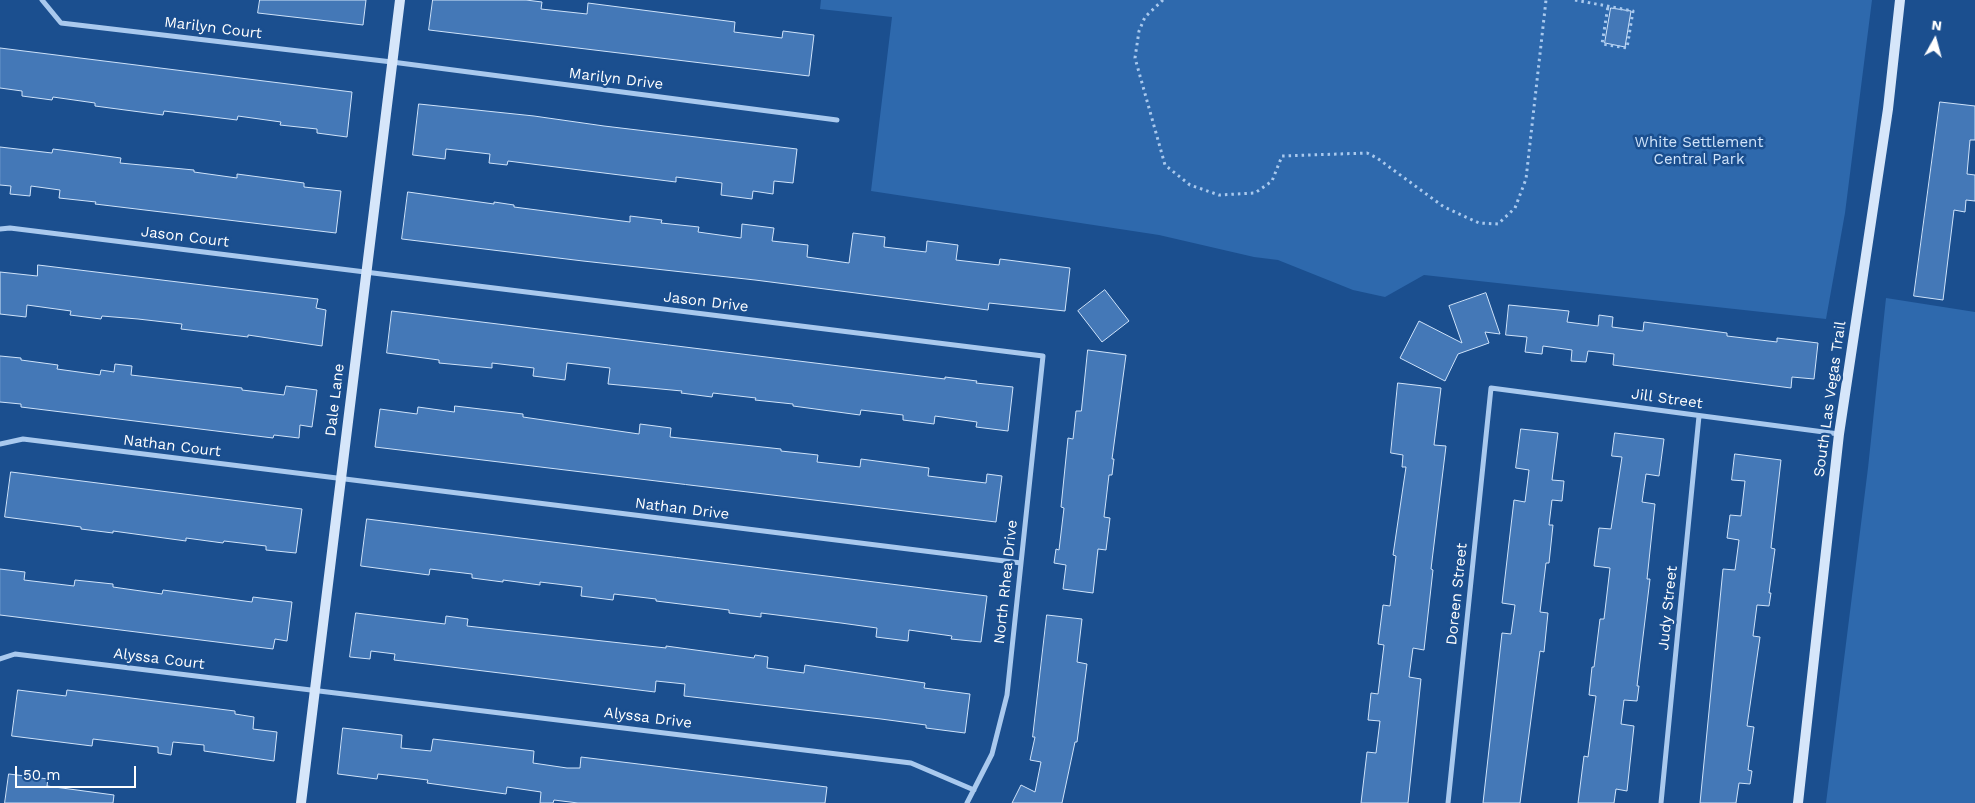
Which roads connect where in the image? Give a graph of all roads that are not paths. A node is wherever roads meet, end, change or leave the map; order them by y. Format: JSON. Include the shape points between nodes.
{"nodes":[{"id":1,"x":42,"y":0,"type":"edge"},
{"id":2,"x":400,"y":0,"type":"edge"},
{"id":3,"x":1900,"y":0,"type":"edge"},
{"id":4,"x":392,"y":62,"type":"junction"},
{"id":5,"x":837,"y":120,"type":"dead end"},
{"id":6,"x":0,"y":229,"type":"edge"},
{"id":7,"x":366,"y":272,"type":"junction"},
{"id":8,"x":1043,"y":356,"type":"joint"},
{"id":9,"x":1491,"y":388,"type":"joint"},
{"id":10,"x":1699,"y":416,"type":"junction"},
{"id":11,"x":1839,"y":434,"type":"junction"},
{"id":12,"x":0,"y":444,"type":"edge"},
{"id":13,"x":341,"y":479,"type":"junction"},
{"id":14,"x":1021,"y":563,"type":"junction"},
{"id":15,"x":0,"y":659,"type":"edge"},
{"id":16,"x":315,"y":690,"type":"junction"},
{"id":17,"x":974,"y":790,"type":"junction"},
{"id":18,"x":301,"y":803,"type":"edge"},
{"id":19,"x":967,"y":803,"type":"edge"},
{"id":20,"x":1448,"y":803,"type":"edge"},
{"id":21,"x":1661,"y":803,"type":"edge"},
{"id":22,"x":1798,"y":803,"type":"edge"}],
"edges":[{"from":1,"to":4,"type":"street","name":"Marilyn Court","via":[[61,23]]},
{"from":2,"to":4,"type":"street","name":"Dale Lane"},
{"from":3,"to":11,"type":"street","name":"South Las Vegas Trail","via":[[1888,109]]},
{"from":4,"to":5,"type":"street","name":"Marilyn Drive"},
{"from":4,"to":7,"type":"street","name":"Dale Lane"},
{"from":6,"to":7,"type":"street","name":"Jason Court"},
{"from":7,"to":8,"type":"street","name":"Jason Drive"},
{"from":7,"to":13,"type":"street","name":"Dale Lane"},
{"from":8,"to":14,"type":"street","name":"North Rhea Drive"},
{"from":9,"to":10,"type":"street","name":"Jill Street"},
{"from":9,"to":20,"type":"street","name":"Doreen Street"},
{"from":10,"to":11,"type":"street","name":"Jill Street"},
{"from":10,"to":21,"type":"street","name":"Judy Street"},
{"from":11,"to":22,"type":"street","name":"South Las Vegas Trail"},
{"from":12,"to":13,"type":"street","name":"Nathan Court","via":[[23,439]]},
{"from":13,"to":14,"type":"street","name":"Nathan Drive"},
{"from":13,"to":16,"type":"street","name":"Dale Lane"},
{"from":14,"to":17,"type":"street","name":"North Rhea Drive","via":[[1007,695],[992,754]]},
{"from":15,"to":16,"type":"street","name":"Alyssa Court","via":[[15,654]]},
{"from":16,"to":17,"type":"street","name":"Alyssa Drive","via":[[911,763]]},
{"from":16,"to":18,"type":"street","name":"Dale Lane"},
{"from":17,"to":19,"type":"street","name":"North Rhea Drive"}]}
